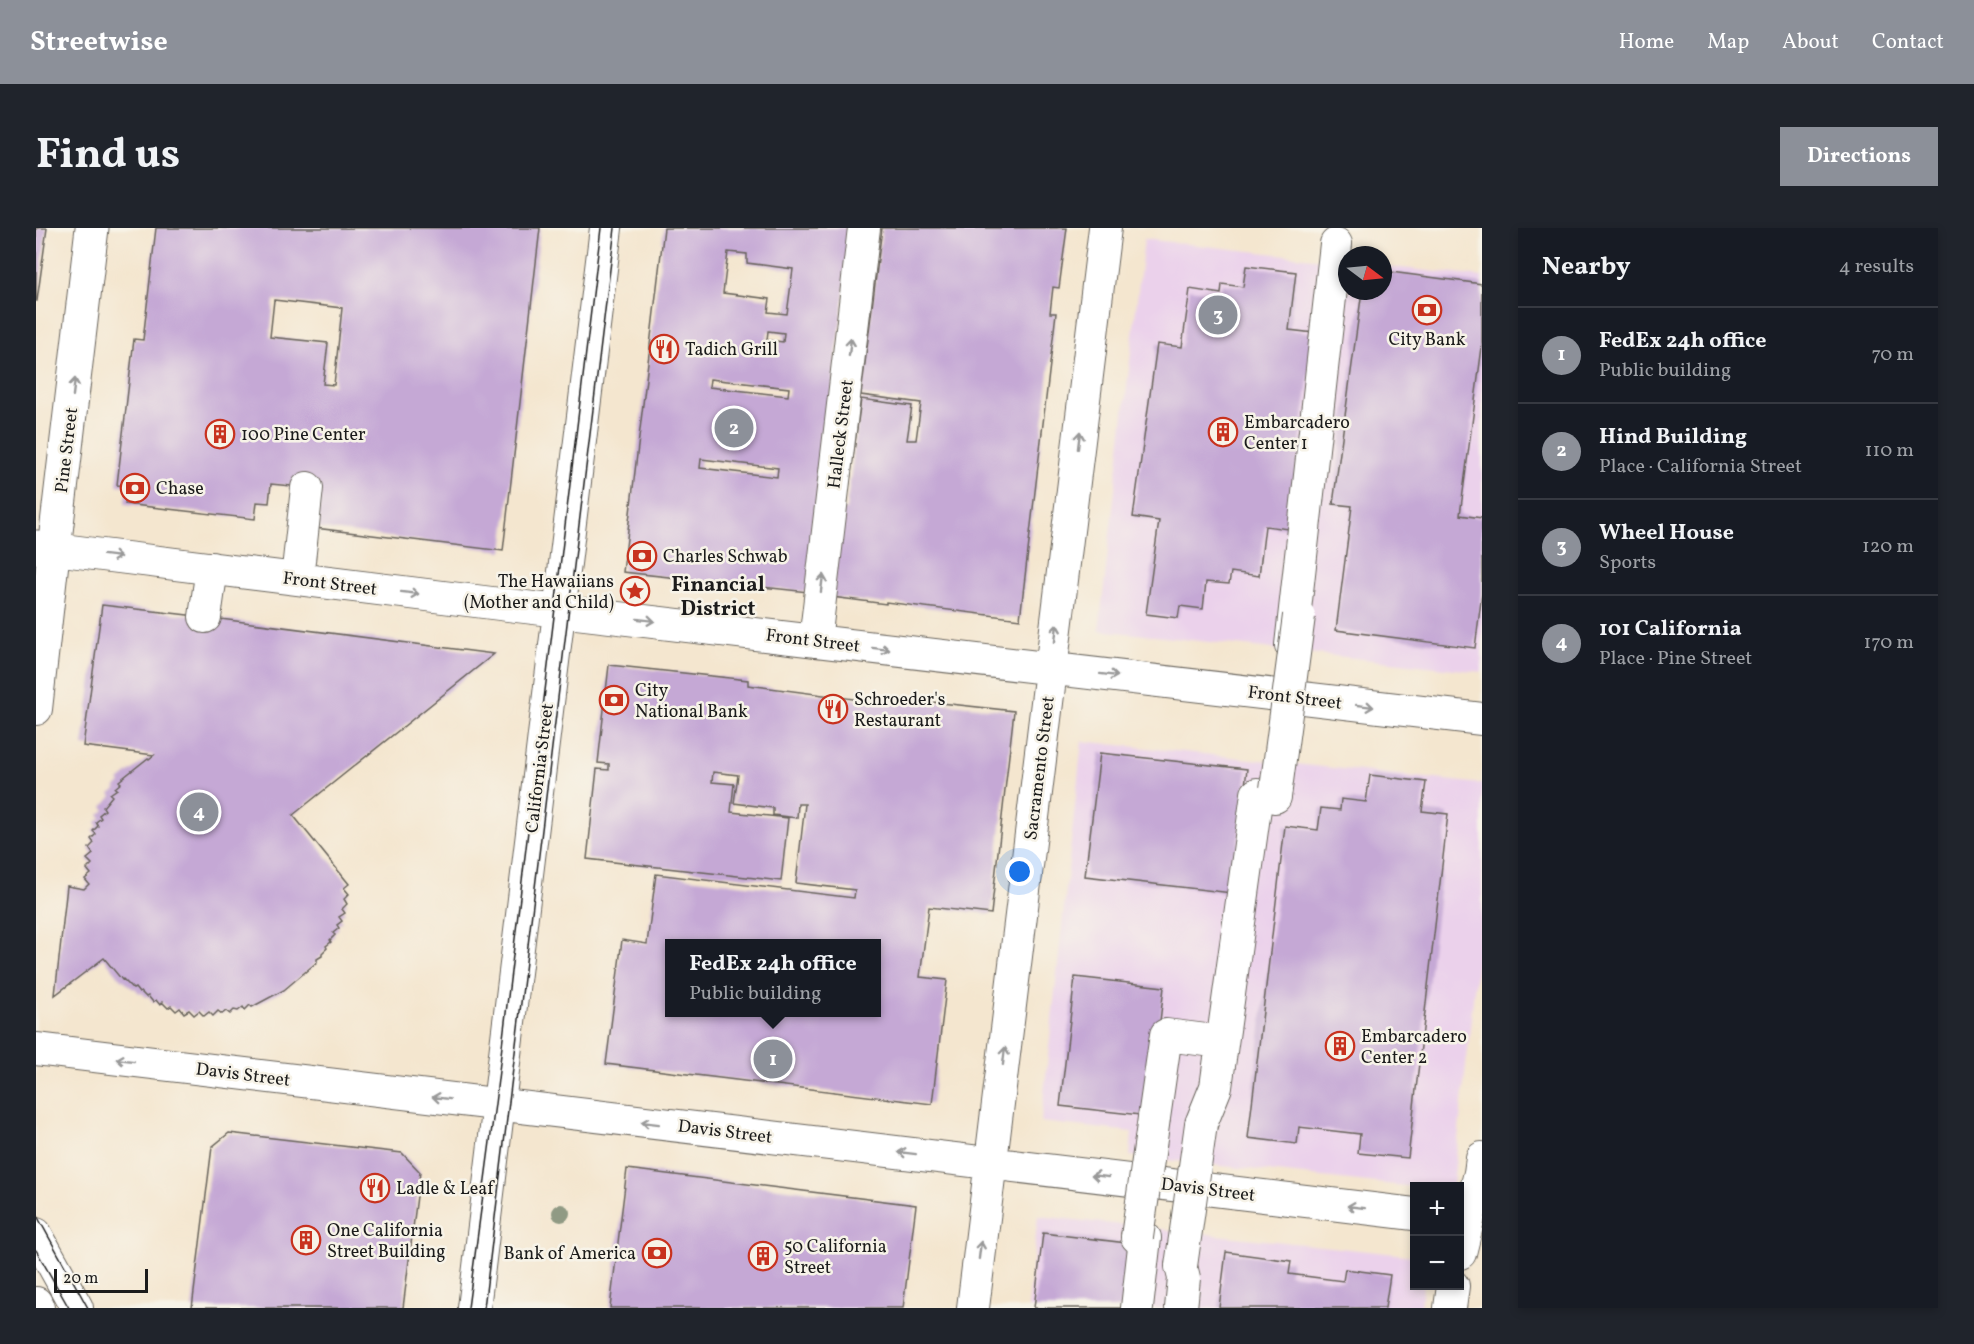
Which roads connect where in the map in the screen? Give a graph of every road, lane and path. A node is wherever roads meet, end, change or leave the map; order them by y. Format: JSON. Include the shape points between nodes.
{"nodes":[{"id":1,"x":92,"y":228,"type":"edge"},
{"id":2,"x":606,"y":228,"type":"edge"},
{"id":3,"x":864,"y":228,"type":"edge"},
{"id":4,"x":1105,"y":228,"type":"edge"},
{"id":5,"x":1340,"y":236,"type":"edge"},
{"id":6,"x":307,"y":488,"type":"dead end"},
{"id":7,"x":45,"y":548,"type":"edge"},
{"id":8,"x":212,"y":568,"type":"junction"},
{"id":9,"x":297,"y":579,"type":"junction"},
{"id":10,"x":559,"y":611,"type":"junction"},
{"id":11,"x":205,"y":617,"type":"dead end"},
{"id":12,"x":815,"y":641,"type":"junction"},
{"id":13,"x":1291,"y":645,"type":"dead end"},
{"id":14,"x":1051,"y":669,"type":"junction"},
{"id":15,"x":36,"y":709,"type":"edge"},
{"id":16,"x":1482,"y":719,"type":"edge"},
{"id":17,"x":1222,"y":1042,"type":"junction"},
{"id":18,"x":36,"y":1049,"type":"edge"},
{"id":19,"x":499,"y":1104,"type":"junction"},
{"id":20,"x":1482,"y":1158,"type":"edge"},
{"id":21,"x":991,"y":1163,"type":"junction"},
{"id":22,"x":1410,"y":1214,"type":"edge"},
{"id":23,"x":1470,"y":1216,"type":"edge"},
{"id":24,"x":36,"y":1234,"type":"edge"},
{"id":25,"x":1464,"y":1238,"type":"edge"},
{"id":26,"x":1452,"y":1290,"type":"edge"},
{"id":27,"x":36,"y":1303,"type":"edge"},
{"id":28,"x":38,"y":1308,"type":"edge"},
{"id":29,"x":77,"y":1308,"type":"edge"},
{"id":30,"x":474,"y":1308,"type":"edge"},
{"id":31,"x":974,"y":1308,"type":"edge"},
{"id":32,"x":1137,"y":1308,"type":"edge"},
{"id":33,"x":1181,"y":1308,"type":"edge"},
{"id":34,"x":1450,"y":1308,"type":"edge"}],
"edges":[{"from":7,"to":1,"type":"main road","name":"Pine Street","one_way":true},
{"from":2,"to":10,"type":"street","name":"California Street"},
{"from":12,"to":3,"type":"street","name":"Halleck Street","one_way":true},
{"from":14,"to":4,"type":"street","name":"Sacramento Street","one_way":true},
{"from":5,"to":13,"type":"street"},
{"from":5,"to":17,"type":"street","bridge":true,"via":[[1299,616],[1275,797],[1257,794]]},
{"from":6,"to":9,"type":"street"},
{"from":7,"to":8,"type":"street","name":"Front Street","one_way":true},
{"from":7,"to":15,"type":"street","name":"Pine Street"},
{"from":8,"to":9,"type":"street","name":"Front Street"},
{"from":8,"to":11,"type":"street"},
{"from":9,"to":10,"type":"street","name":"Front Street","one_way":true},
{"from":10,"to":12,"type":"street","name":"Front Street","one_way":true},
{"from":10,"to":19,"type":"street","name":"California Street"},
{"from":12,"to":14,"type":"street","name":"Front Street","one_way":true},
{"from":14,"to":16,"type":"street","name":"Front Street","one_way":true},
{"from":21,"to":14,"type":"street","name":"Sacramento Street","one_way":true},
{"from":17,"to":32,"type":"street","bridge":true,"via":[[1166,1035],[1137,1237],[1145,1238]]},
{"from":17,"to":33,"type":"street","bridge":true,"via":[[1216,1087],[1201,1124],[1181,1266]]},
{"from":19,"to":18,"type":"street","name":"Davis Street","one_way":true},
{"from":21,"to":19,"type":"street","name":"Davis Street","one_way":true},
{"from":19,"to":30,"type":"street","name":"California Street"},
{"from":20,"to":23,"type":"street"},
{"from":22,"to":21,"type":"street","name":"Davis Street","one_way":true},
{"from":31,"to":21,"type":"street","name":"Sacramento Street","one_way":true},
{"from":23,"to":25,"type":"street"},
{"from":24,"to":29,"type":"street"},
{"from":26,"to":34,"type":"street"},
{"from":27,"to":28,"type":"street"}]}
